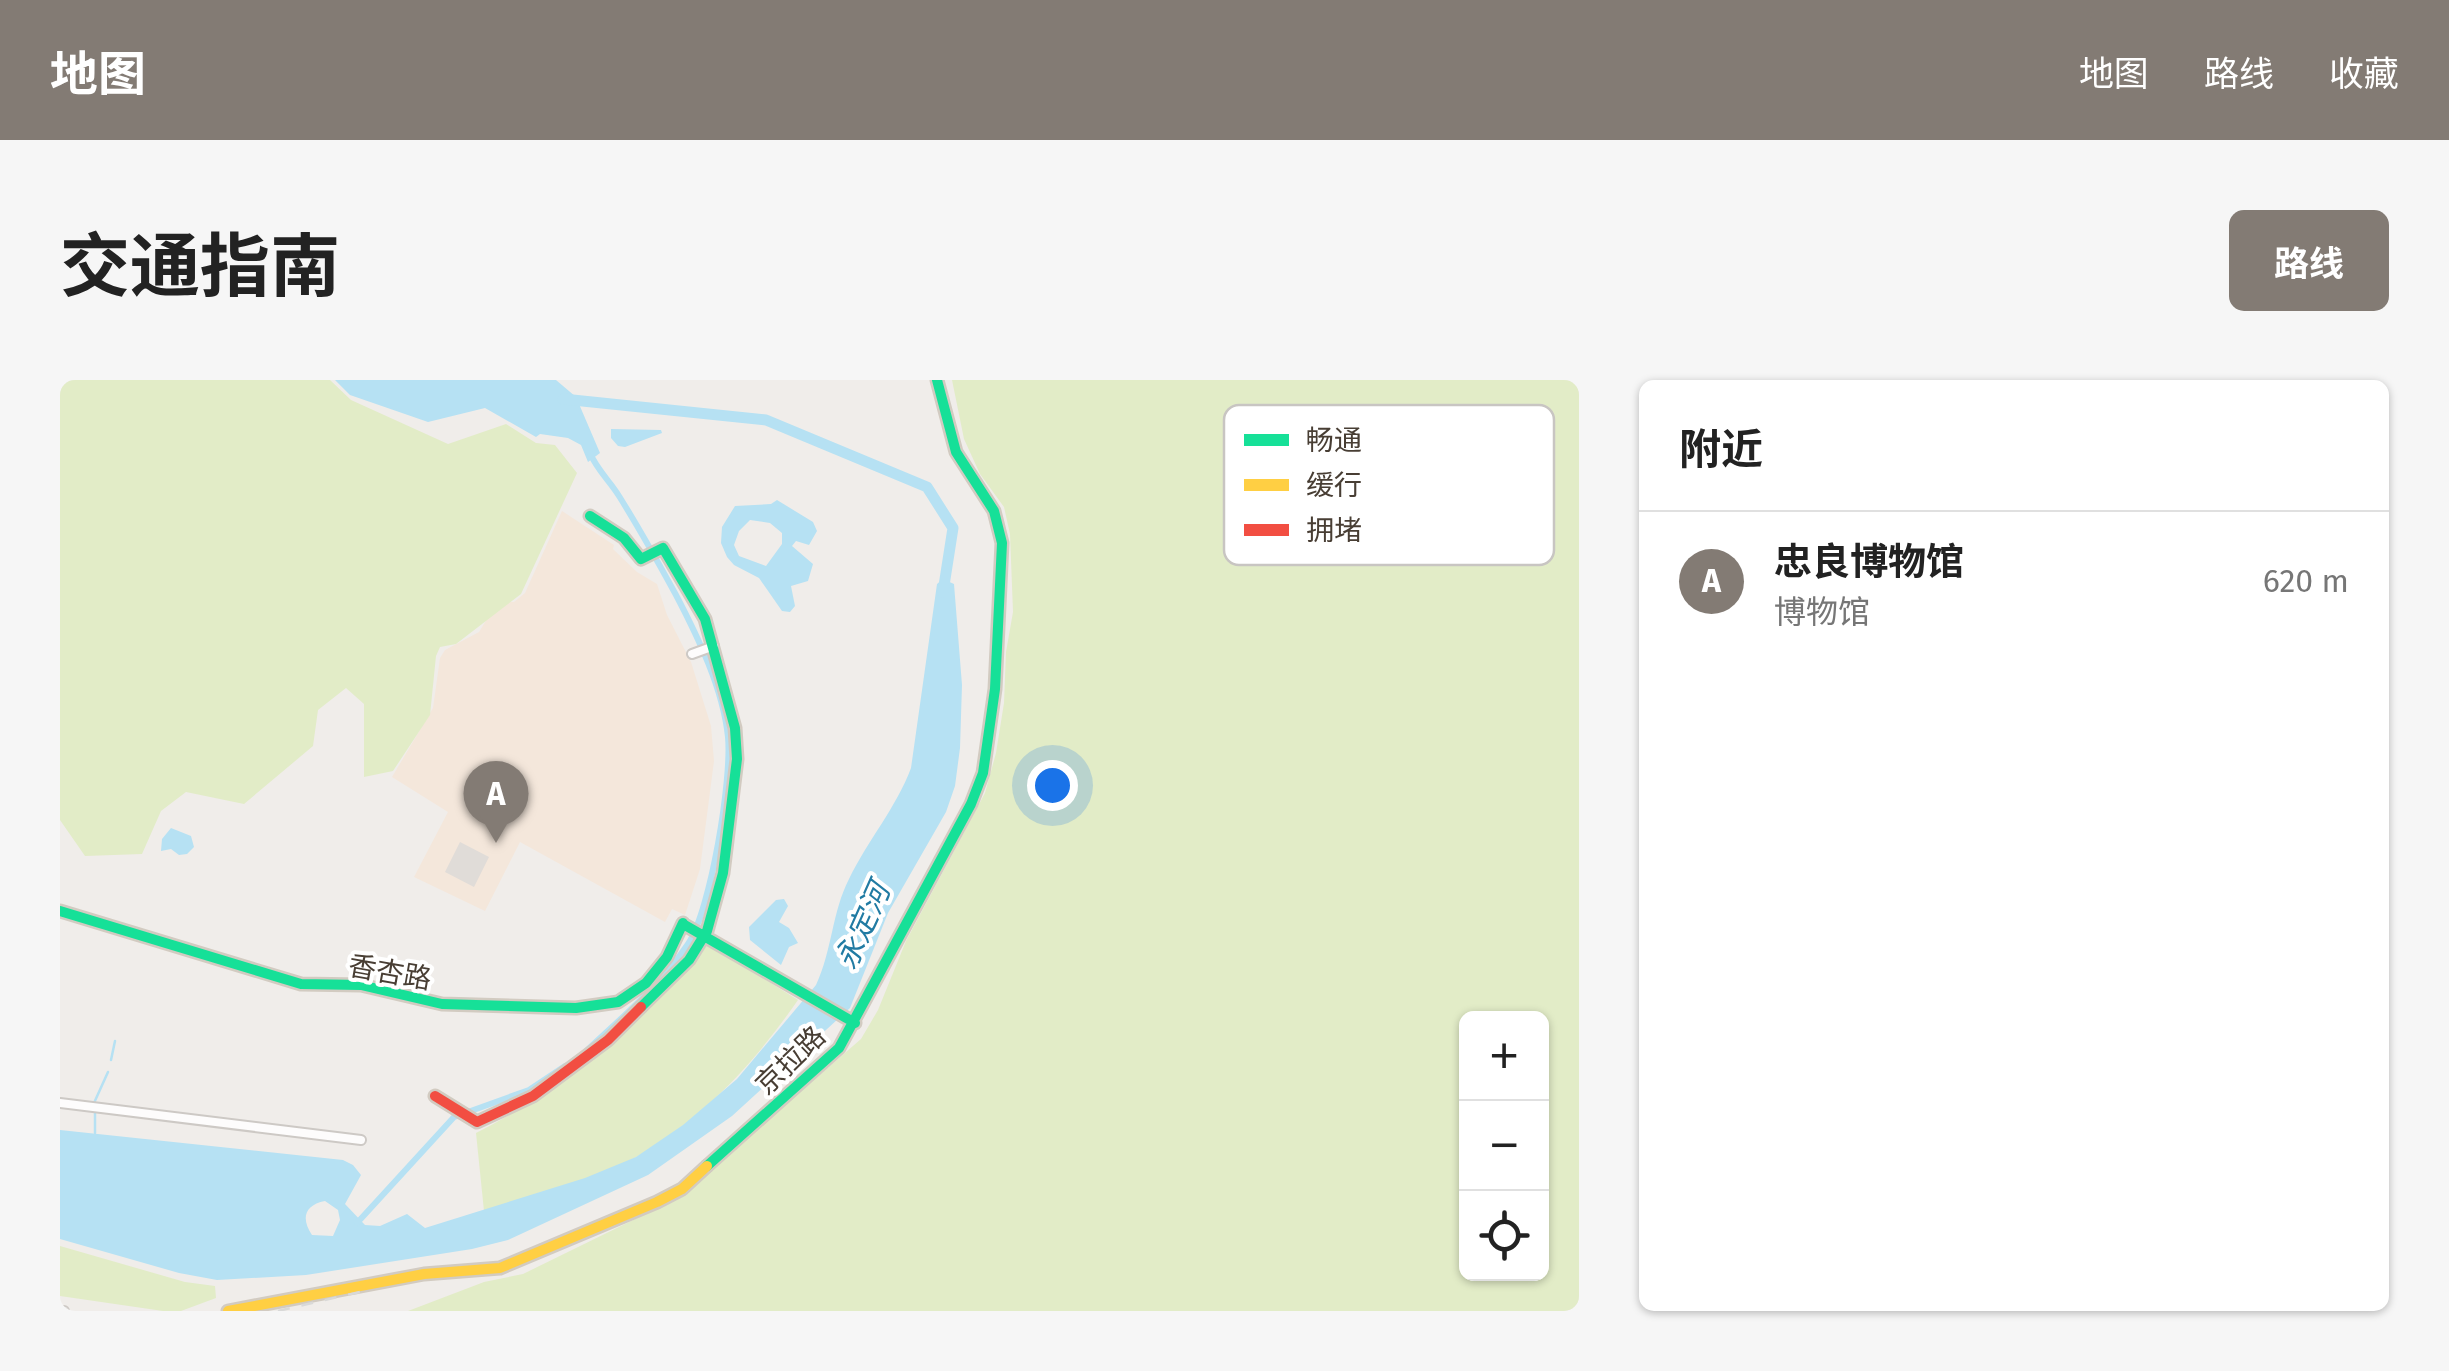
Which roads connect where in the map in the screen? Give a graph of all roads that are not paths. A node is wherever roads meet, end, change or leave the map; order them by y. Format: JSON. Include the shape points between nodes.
{"nodes":[{"id":1,"x":938,"y":380,"type":"edge"},
{"id":2,"x":590,"y":516,"type":"dead end"},
{"id":3,"x":714,"y":646,"type":"junction"},
{"id":4,"x":692,"y":654,"type":"dead end"},
{"id":5,"x":60,"y":911,"type":"edge"},
{"id":6,"x":705,"y":936,"type":"junction"},
{"id":7,"x":850,"y":1020,"type":"junction"},
{"id":8,"x":440,"y":1099,"type":"dead end"},
{"id":9,"x":60,"y":1103,"type":"edge"},
{"id":10,"x":361,"y":1140,"type":"dead end"},
{"id":11,"x":228,"y":1311,"type":"edge"}],
"edges":[{"from":1,"to":7,"type":"main road","name":"京拉路","via":[[956,452],[994,511],[1002,543],[987,752],[972,804]]},
{"from":2,"to":3,"type":"main road","via":[[624,538],[641,559],[664,548]]},
{"from":3,"to":4,"type":"street"},
{"from":3,"to":6,"type":"main road","via":[[737,759],[723,872]]},
{"from":5,"to":6,"type":"main road","name":"香杏路","via":[[301,984],[361,985],[442,1004],[576,1008],[618,1002],[646,983],[683,924]]},
{"from":6,"to":7,"type":"main road","name":"香杏路"},
{"from":6,"to":8,"type":"main road","via":[[648,1003],[524,1102],[482,1121]]},
{"from":7,"to":11,"type":"main road","name":"京拉路","via":[[839,1048],[819,1067],[682,1190],[657,1202],[500,1268],[424,1274]]},
{"from":9,"to":10,"type":"street"}]}
